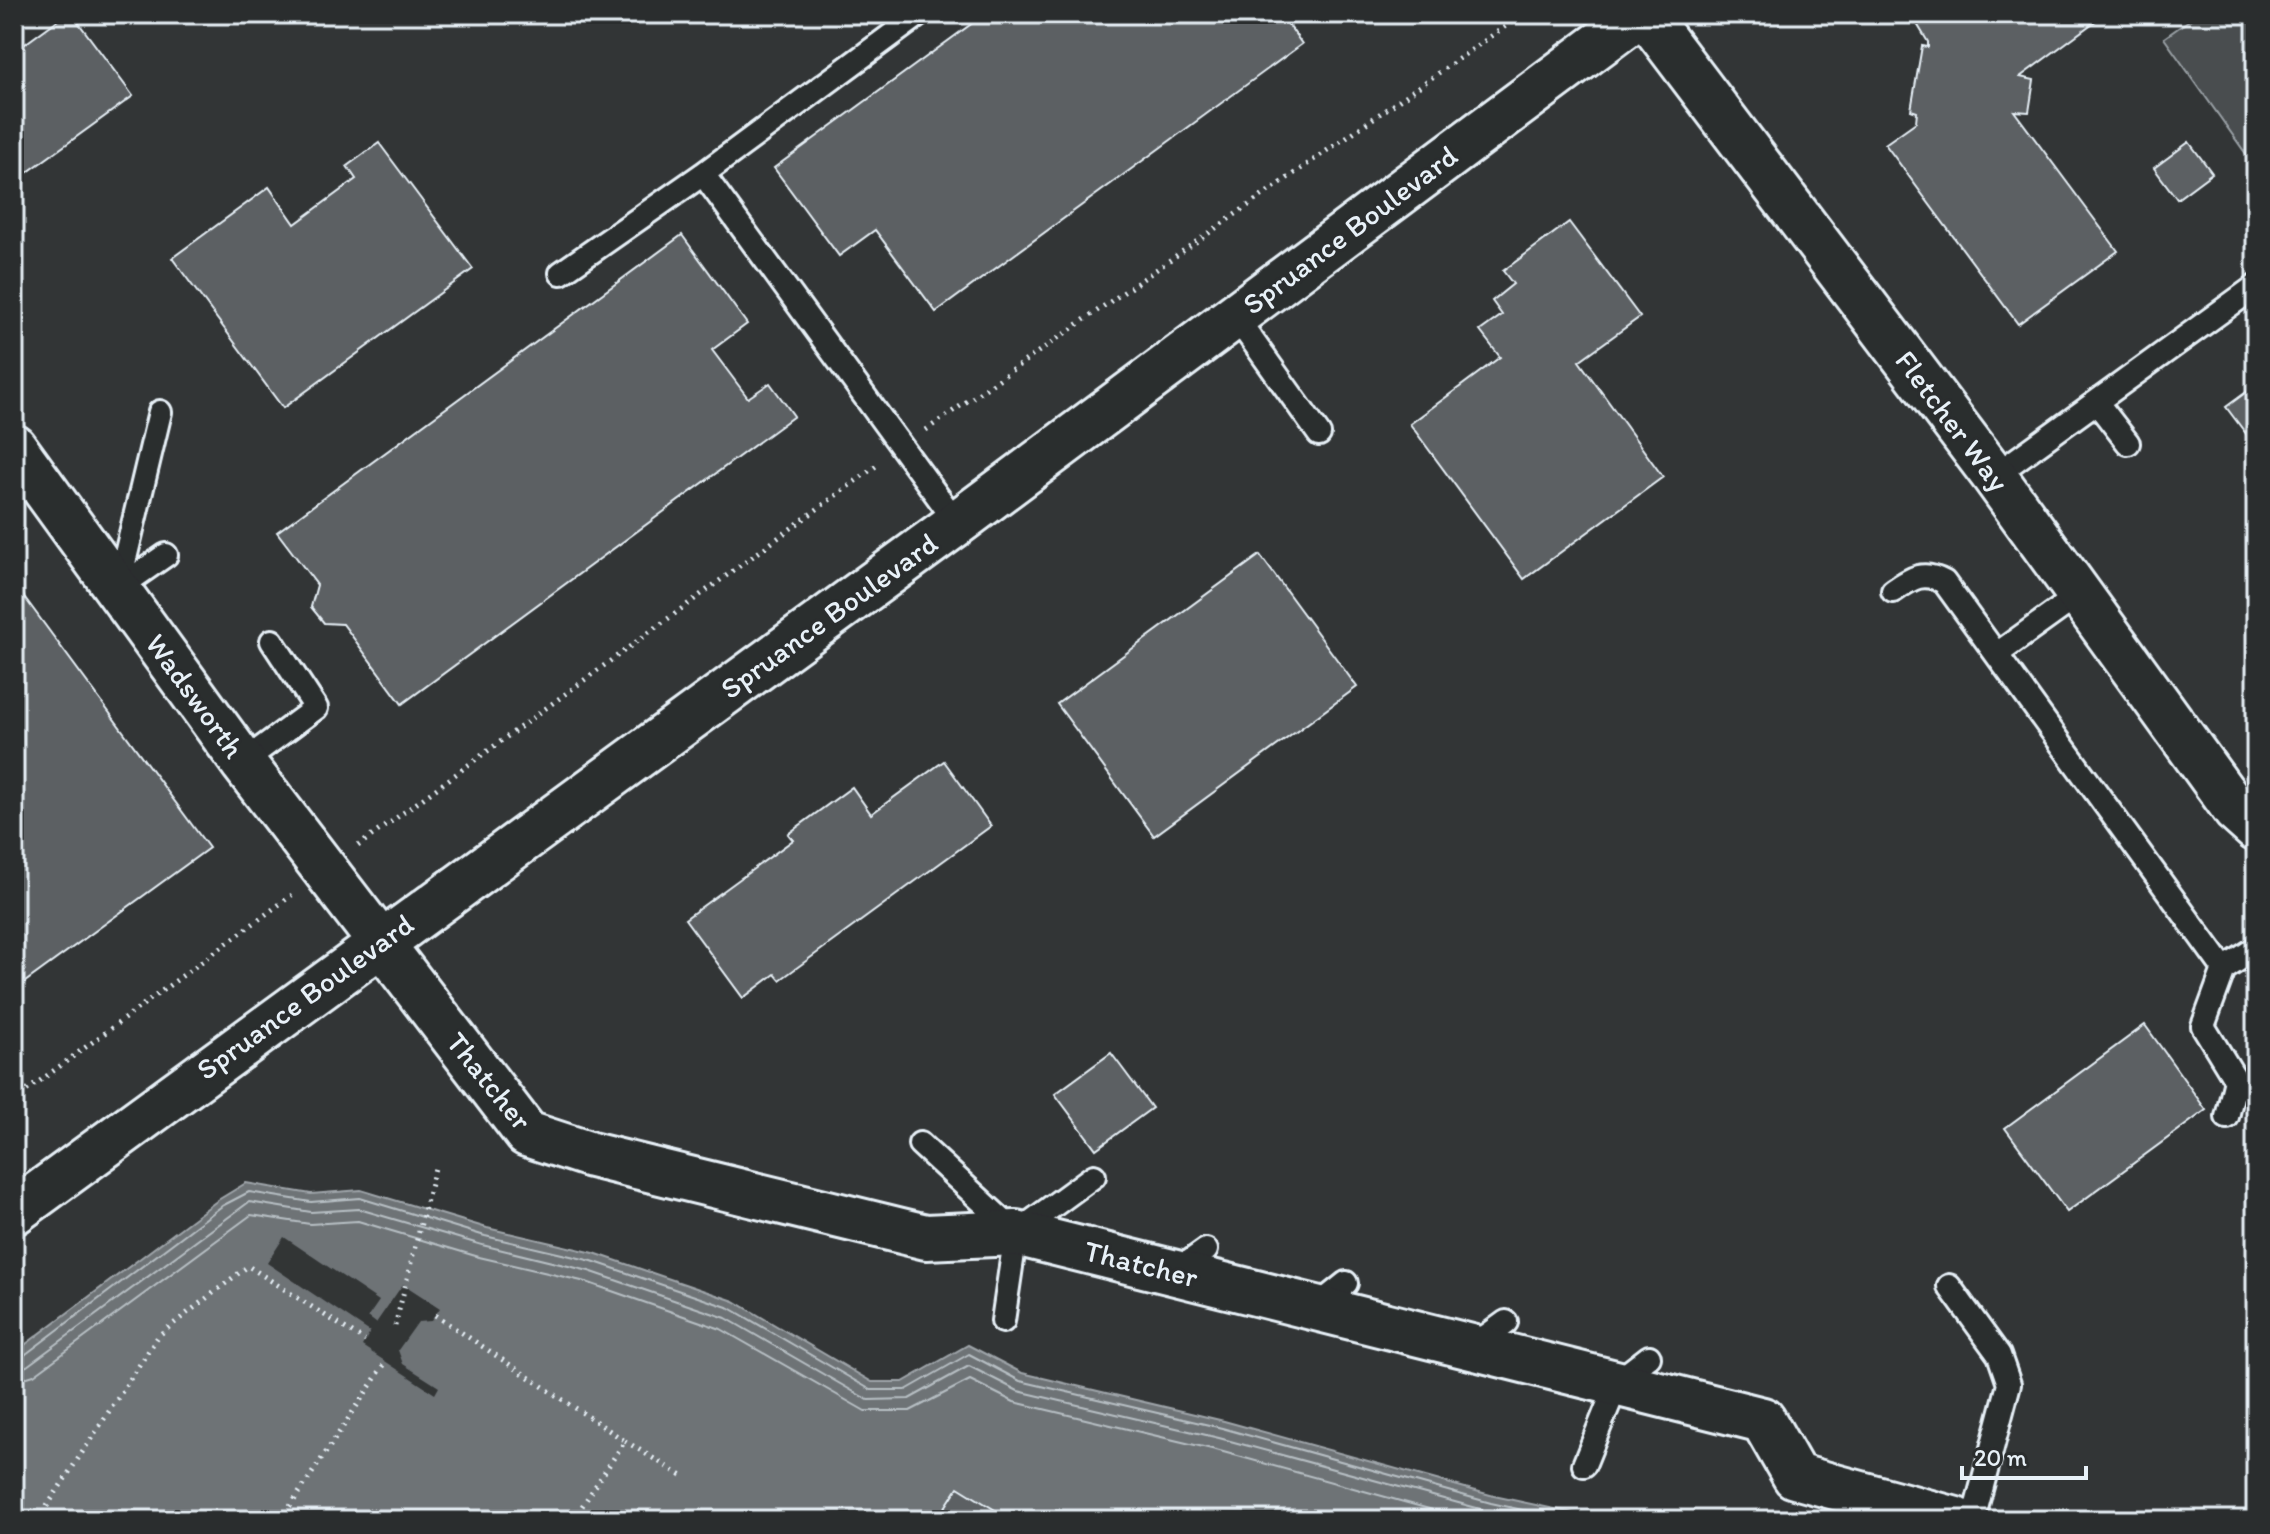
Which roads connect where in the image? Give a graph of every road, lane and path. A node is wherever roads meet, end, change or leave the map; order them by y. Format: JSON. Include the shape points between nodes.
{"nodes":[{"id":1,"x":920,"y":14,"type":"edge"},
{"id":2,"x":1523,"y":14,"type":"edge"},
{"id":3,"x":1643,"y":14,"type":"edge"},
{"id":4,"x":703,"y":174,"type":"junction"},
{"id":5,"x":561,"y":273,"type":"dead end"},
{"id":6,"x":2256,"y":286,"type":"edge"},
{"id":7,"x":1235,"y":316,"type":"junction"},
{"id":8,"x":2097,"y":403,"type":"junction"},
{"id":9,"x":160,"y":412,"type":"dead end"},
{"id":10,"x":1319,"y":434,"type":"dead end"},
{"id":11,"x":2128,"y":443,"type":"dead end"},
{"id":12,"x":14,"y":447,"type":"edge"},
{"id":13,"x":902,"y":447,"type":"junction"},
{"id":14,"x":1994,"y":476,"type":"junction"},
{"id":15,"x":957,"y":523,"type":"junction"},
{"id":16,"x":166,"y":555,"type":"dead end"},
{"id":17,"x":117,"y":589,"type":"junction"},
{"id":18,"x":1893,"y":591,"type":"dead end"},
{"id":19,"x":2079,"y":595,"type":"junction"},
{"id":20,"x":272,"y":641,"type":"dead end"},
{"id":21,"x":1997,"y":654,"type":"junction"},
{"id":22,"x":243,"y":762,"type":"junction"},
{"id":23,"x":2256,"y":829,"type":"edge"},
{"id":24,"x":325,"y":871,"type":"junction"},
{"id":25,"x":379,"y":942,"type":"junction"},
{"id":26,"x":2256,"y":948,"type":"edge"},
{"id":27,"x":2224,"y":969,"type":"junction"},
{"id":28,"x":14,"y":1100,"type":"edge"},
{"id":29,"x":2227,"y":1117,"type":"dead end"},
{"id":30,"x":920,"y":1144,"type":"dead end"},
{"id":31,"x":435,"y":1168,"type":"dead end"},
{"id":32,"x":1094,"y":1176,"type":"dead end"},
{"id":33,"x":14,"y":1212,"type":"edge"},
{"id":34,"x":1016,"y":1233,"type":"junction"},
{"id":35,"x":1949,"y":1286,"type":"dead end"},
{"id":36,"x":435,"y":1315,"type":"dead end"},
{"id":37,"x":1003,"y":1321,"type":"dead end"},
{"id":38,"x":395,"y":1326,"type":"dead end"},
{"id":39,"x":365,"y":1341,"type":"dead end"},
{"id":40,"x":386,"y":1362,"type":"dead end"},
{"id":41,"x":1633,"y":1369,"type":"junction"},
{"id":42,"x":625,"y":1441,"type":"junction"},
{"id":43,"x":1584,"y":1465,"type":"dead end"},
{"id":44,"x":682,"y":1476,"type":"dead end"},
{"id":45,"x":38,"y":1520,"type":"edge"},
{"id":46,"x":281,"y":1520,"type":"edge"},
{"id":47,"x":573,"y":1520,"type":"edge"},
{"id":48,"x":1956,"y":1520,"type":"edge"},
{"id":49,"x":1973,"y":1520,"type":"edge"}],
"edges":[{"from":1,"to":4,"type":"lane"},
{"from":2,"to":13,"type":"path"},
{"from":3,"to":7,"type":"street","name":"Spruance Boulevard"},
{"from":3,"to":14,"type":"street","name":"Fletcher Way"},
{"from":4,"to":5,"type":"lane"},
{"from":4,"to":13,"type":"lane"},
{"from":6,"to":8,"type":"lane"},
{"from":7,"to":10,"type":"lane"},
{"from":7,"to":15,"type":"street","name":"Spruance Boulevard"},
{"from":8,"to":11,"type":"lane"},
{"from":8,"to":14,"type":"lane"},
{"from":9,"to":17,"type":"lane"},
{"from":12,"to":17,"type":"street","name":"Wadsworth"},
{"from":13,"to":15,"type":"lane"},
{"from":13,"to":24,"type":"path"},
{"from":14,"to":19,"type":"street","name":"Fletcher Way"},
{"from":15,"to":25,"type":"street","name":"Spruance Boulevard"},
{"from":16,"to":17,"type":"lane"},
{"from":17,"to":22,"type":"street","name":"Wadsworth"},
{"from":18,"to":21,"type":"lane","via":[[1915,576],[1930,574],[1944,582]]},
{"from":19,"to":21,"type":"lane"},
{"from":19,"to":23,"type":"street","name":"Fletcher Way","via":[[2236,811]]},
{"from":20,"to":22,"type":"lane","via":[[316,708]]},
{"from":21,"to":27,"type":"lane"},
{"from":22,"to":24,"type":"street","name":"Wadsworth"},
{"from":24,"to":25,"type":"street","name":"Wadsworth"},
{"from":24,"to":28,"type":"path"},
{"from":25,"to":33,"type":"street","name":"Spruance Boulevard"},
{"from":25,"to":34,"type":"street","name":"Thatcher","via":[[527,1134],[591,1155],[926,1237]]},
{"from":26,"to":27,"type":"lane"},
{"from":27,"to":29,"type":"lane","via":[[2203,1026],[2236,1080]]},
{"from":30,"to":34,"type":"lane"},
{"from":31,"to":38,"type":"path"},
{"from":32,"to":34,"type":"lane"},
{"from":34,"to":37,"type":"lane"},
{"from":34,"to":41,"type":"street","name":"Thatcher","via":[[1190,1261]]},
{"from":35,"to":49,"type":"lane","via":[[1999,1355],[2009,1384]]},
{"from":36,"to":42,"type":"path"},
{"from":39,"to":45,"type":"path","via":[[248,1266],[159,1335]]},
{"from":40,"to":46,"type":"path"},
{"from":41,"to":43,"type":"lane"},
{"from":41,"to":48,"type":"street","name":"Thatcher","via":[[1763,1420],[1795,1476]]},
{"from":42,"to":44,"type":"path"},
{"from":42,"to":47,"type":"path"}]}
